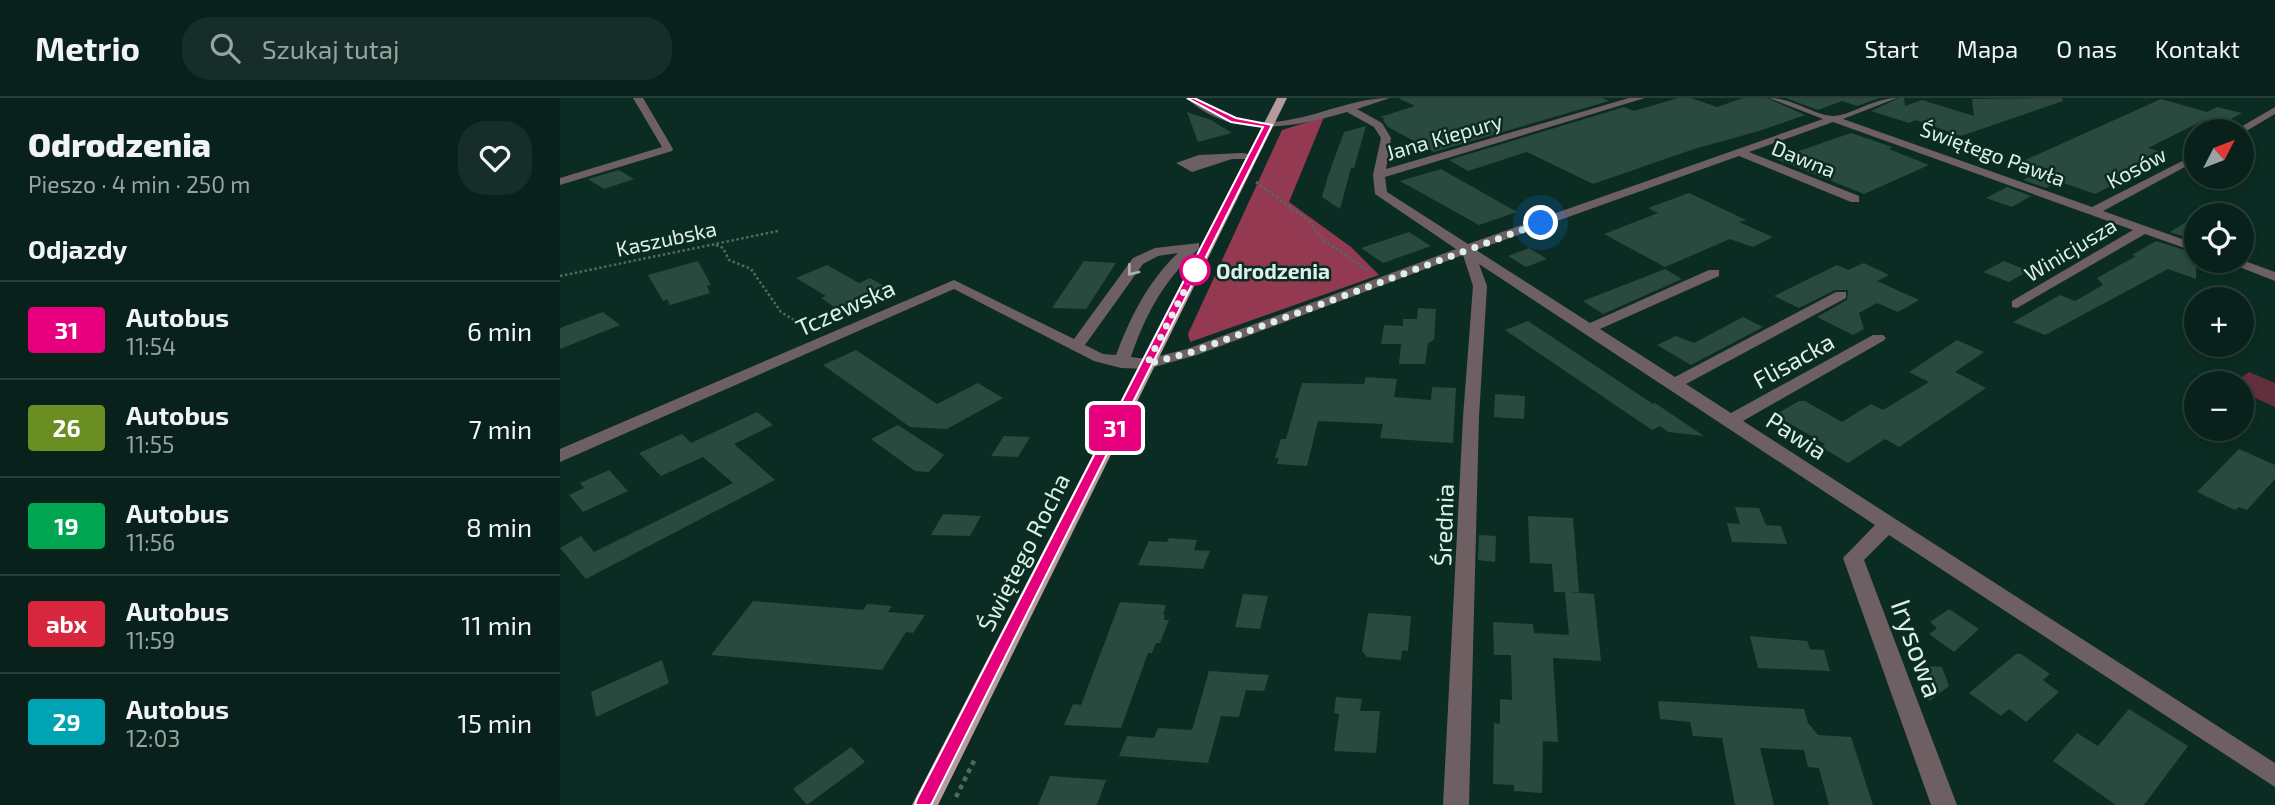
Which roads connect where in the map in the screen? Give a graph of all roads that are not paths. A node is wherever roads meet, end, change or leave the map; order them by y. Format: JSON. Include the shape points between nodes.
{"nodes":[{"id":1,"x":638,"y":98,"type":"edge"},
{"id":2,"x":1191,"y":98,"type":"edge"},
{"id":3,"x":1282,"y":98,"type":"edge"},
{"id":4,"x":1385,"y":98,"type":"edge"},
{"id":5,"x":1640,"y":98,"type":"edge"},
{"id":6,"x":1774,"y":98,"type":"edge"},
{"id":7,"x":1892,"y":98,"type":"edge"},
{"id":8,"x":1347,"y":108,"type":"junction"},
{"id":9,"x":2275,"y":110,"type":"edge"},
{"id":10,"x":1835,"y":118,"type":"junction"},
{"id":11,"x":2254,"y":122,"type":"edge"},
{"id":12,"x":1268,"y":125,"type":"junction"},
{"id":13,"x":1740,"y":152,"type":"junction"},
{"id":14,"x":1231,"y":156,"type":"dead end"},
{"id":15,"x":1252,"y":156,"type":"junction"},
{"id":16,"x":2184,"y":163,"type":"edge"},
{"id":17,"x":1380,"y":175,"type":"junction"},
{"id":18,"x":560,"y":181,"type":"edge"},
{"id":19,"x":1855,"y":199,"type":"dead end"},
{"id":20,"x":2094,"y":211,"type":"junction"},
{"id":21,"x":2144,"y":229,"type":"junction"},
{"id":22,"x":1212,"y":236,"type":"junction"},
{"id":23,"x":2184,"y":244,"type":"edge"},
{"id":24,"x":1193,"y":247,"type":"junction"},
{"id":25,"x":1467,"y":249,"type":"junction"},
{"id":26,"x":2254,"y":269,"type":"edge"},
{"id":27,"x":1714,"y":273,"type":"dead end"},
{"id":28,"x":2275,"y":277,"type":"edge"},
{"id":29,"x":1841,"y":295,"type":"dead end"},
{"id":30,"x":2017,"y":304,"type":"dead end"},
{"id":31,"x":1589,"y":329,"type":"junction"},
{"id":32,"x":1878,"y":338,"type":"dead end"},
{"id":33,"x":1076,"y":346,"type":"junction"},
{"id":34,"x":1121,"y":363,"type":"junction"},
{"id":35,"x":1147,"y":364,"type":"junction"},
{"id":36,"x":1674,"y":384,"type":"junction"},
{"id":37,"x":1730,"y":421,"type":"junction"},
{"id":38,"x":560,"y":456,"type":"edge"},
{"id":39,"x":1888,"y":524,"type":"junction"},
{"id":40,"x":2275,"y":776,"type":"edge"},
{"id":41,"x":925,"y":805,"type":"edge"},
{"id":42,"x":1456,"y":805,"type":"edge"},
{"id":43,"x":1944,"y":805,"type":"edge"}],
"edges":[{"from":1,"to":18,"type":"street","via":[[668,149]]},
{"from":2,"to":12,"type":"street","via":[[1234,120]]},
{"from":3,"to":12,"type":"main road","name":"Świętego Rocha"},
{"from":4,"to":8,"type":"street"},
{"from":5,"to":17,"type":"street","name":"Jana Kiepury"},
{"from":6,"to":10,"type":"street","name":"Świętego Pawła"},
{"from":7,"to":10,"type":"street"},
{"from":8,"to":12,"type":"street"},
{"from":8,"to":17,"type":"street","via":[[1378,125],[1386,138]]},
{"from":9,"to":11,"type":"street"},
{"from":10,"to":13,"type":"street"},
{"from":10,"to":20,"type":"street","name":"Świętego Pawła"},
{"from":12,"to":15,"type":"main road","name":"Świętego Rocha"},
{"from":13,"to":19,"type":"street","name":"Dawna"},
{"from":13,"to":25,"type":"street"},
{"from":14,"to":15,"type":"street"},
{"from":15,"to":22,"type":"main road","name":"Świętego Rocha"},
{"from":16,"to":20,"type":"street","name":"Kosów"},
{"from":17,"to":25,"type":"street","name":"Pawia","via":[[1381,194]]},
{"from":20,"to":21,"type":"street","name":"Świętego Pawła"},
{"from":21,"to":23,"type":"street","name":"Świętego Pawła"},
{"from":21,"to":30,"type":"street","name":"Winicjusza"},
{"from":22,"to":24,"type":"street"},
{"from":22,"to":35,"type":"main road","name":"Świętego Rocha"},
{"from":24,"to":33,"type":"street","one_way":true,"via":[[1155,252],[1138,261]]},
{"from":24,"to":34,"type":"street","via":[[1166,271],[1133,328]]},
{"from":25,"to":31,"type":"street","name":"Pawia"},
{"from":25,"to":35,"type":"street","via":[[1192,352]]},
{"from":25,"to":42,"type":"street","name":"Średnia","via":[[1480,286]]},
{"from":26,"to":28,"type":"street"},
{"from":27,"to":31,"type":"street"},
{"from":29,"to":36,"type":"street"},
{"from":31,"to":36,"type":"street","name":"Pawia"},
{"from":32,"to":37,"type":"street","name":"Flisacka"},
{"from":33,"to":34,"type":"street","name":"Tczewska"},
{"from":33,"to":38,"type":"street","name":"Tczewska","via":[[954,284]]},
{"from":34,"to":35,"type":"street","name":"Tczewska"},
{"from":35,"to":41,"type":"main road","name":"Świętego Rocha"},
{"from":36,"to":37,"type":"street","name":"Pawia"},
{"from":37,"to":39,"type":"street","name":"Pawia"},
{"from":39,"to":40,"type":"street","name":"Pawia"},
{"from":39,"to":43,"type":"street","name":"Irysowa","via":[[1853,558]]}]}
